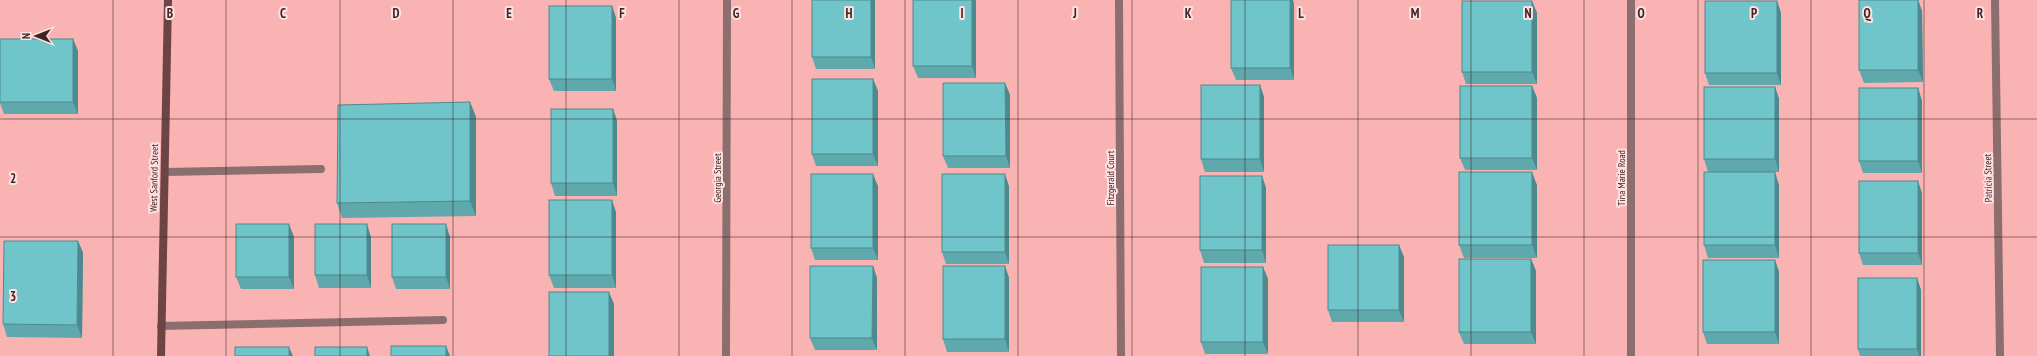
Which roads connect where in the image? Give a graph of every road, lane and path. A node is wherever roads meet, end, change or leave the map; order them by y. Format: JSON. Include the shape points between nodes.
{"nodes":[{"id":1,"x":168,"y":0,"type":"edge"},
{"id":2,"x":727,"y":0,"type":"edge"},
{"id":3,"x":1119,"y":0,"type":"edge"},
{"id":4,"x":1631,"y":0,"type":"edge"},
{"id":5,"x":1995,"y":0,"type":"edge"},
{"id":6,"x":321,"y":169,"type":"dead end"},
{"id":7,"x":164,"y":172,"type":"junction"},
{"id":8,"x":443,"y":320,"type":"dead end"},
{"id":9,"x":161,"y":326,"type":"junction"},
{"id":10,"x":161,"y":356,"type":"edge"},
{"id":11,"x":726,"y":356,"type":"edge"},
{"id":12,"x":1121,"y":356,"type":"edge"},
{"id":13,"x":1631,"y":356,"type":"edge"},
{"id":14,"x":2000,"y":356,"type":"edge"}],
"edges":[{"from":1,"to":7,"type":"street","name":"West Sanford Street"},
{"from":2,"to":11,"type":"street","name":"Georgia Street"},
{"from":3,"to":12,"type":"street","name":"Fitzgerald Court"},
{"from":4,"to":13,"type":"street","name":"Tina Marie Road"},
{"from":5,"to":14,"type":"street","name":"Patricia Street"},
{"from":6,"to":7,"type":"street"},
{"from":7,"to":9,"type":"street","name":"West Sanford Street"},
{"from":8,"to":9,"type":"street"},
{"from":9,"to":10,"type":"street","name":"West Sanford Street"}]}
